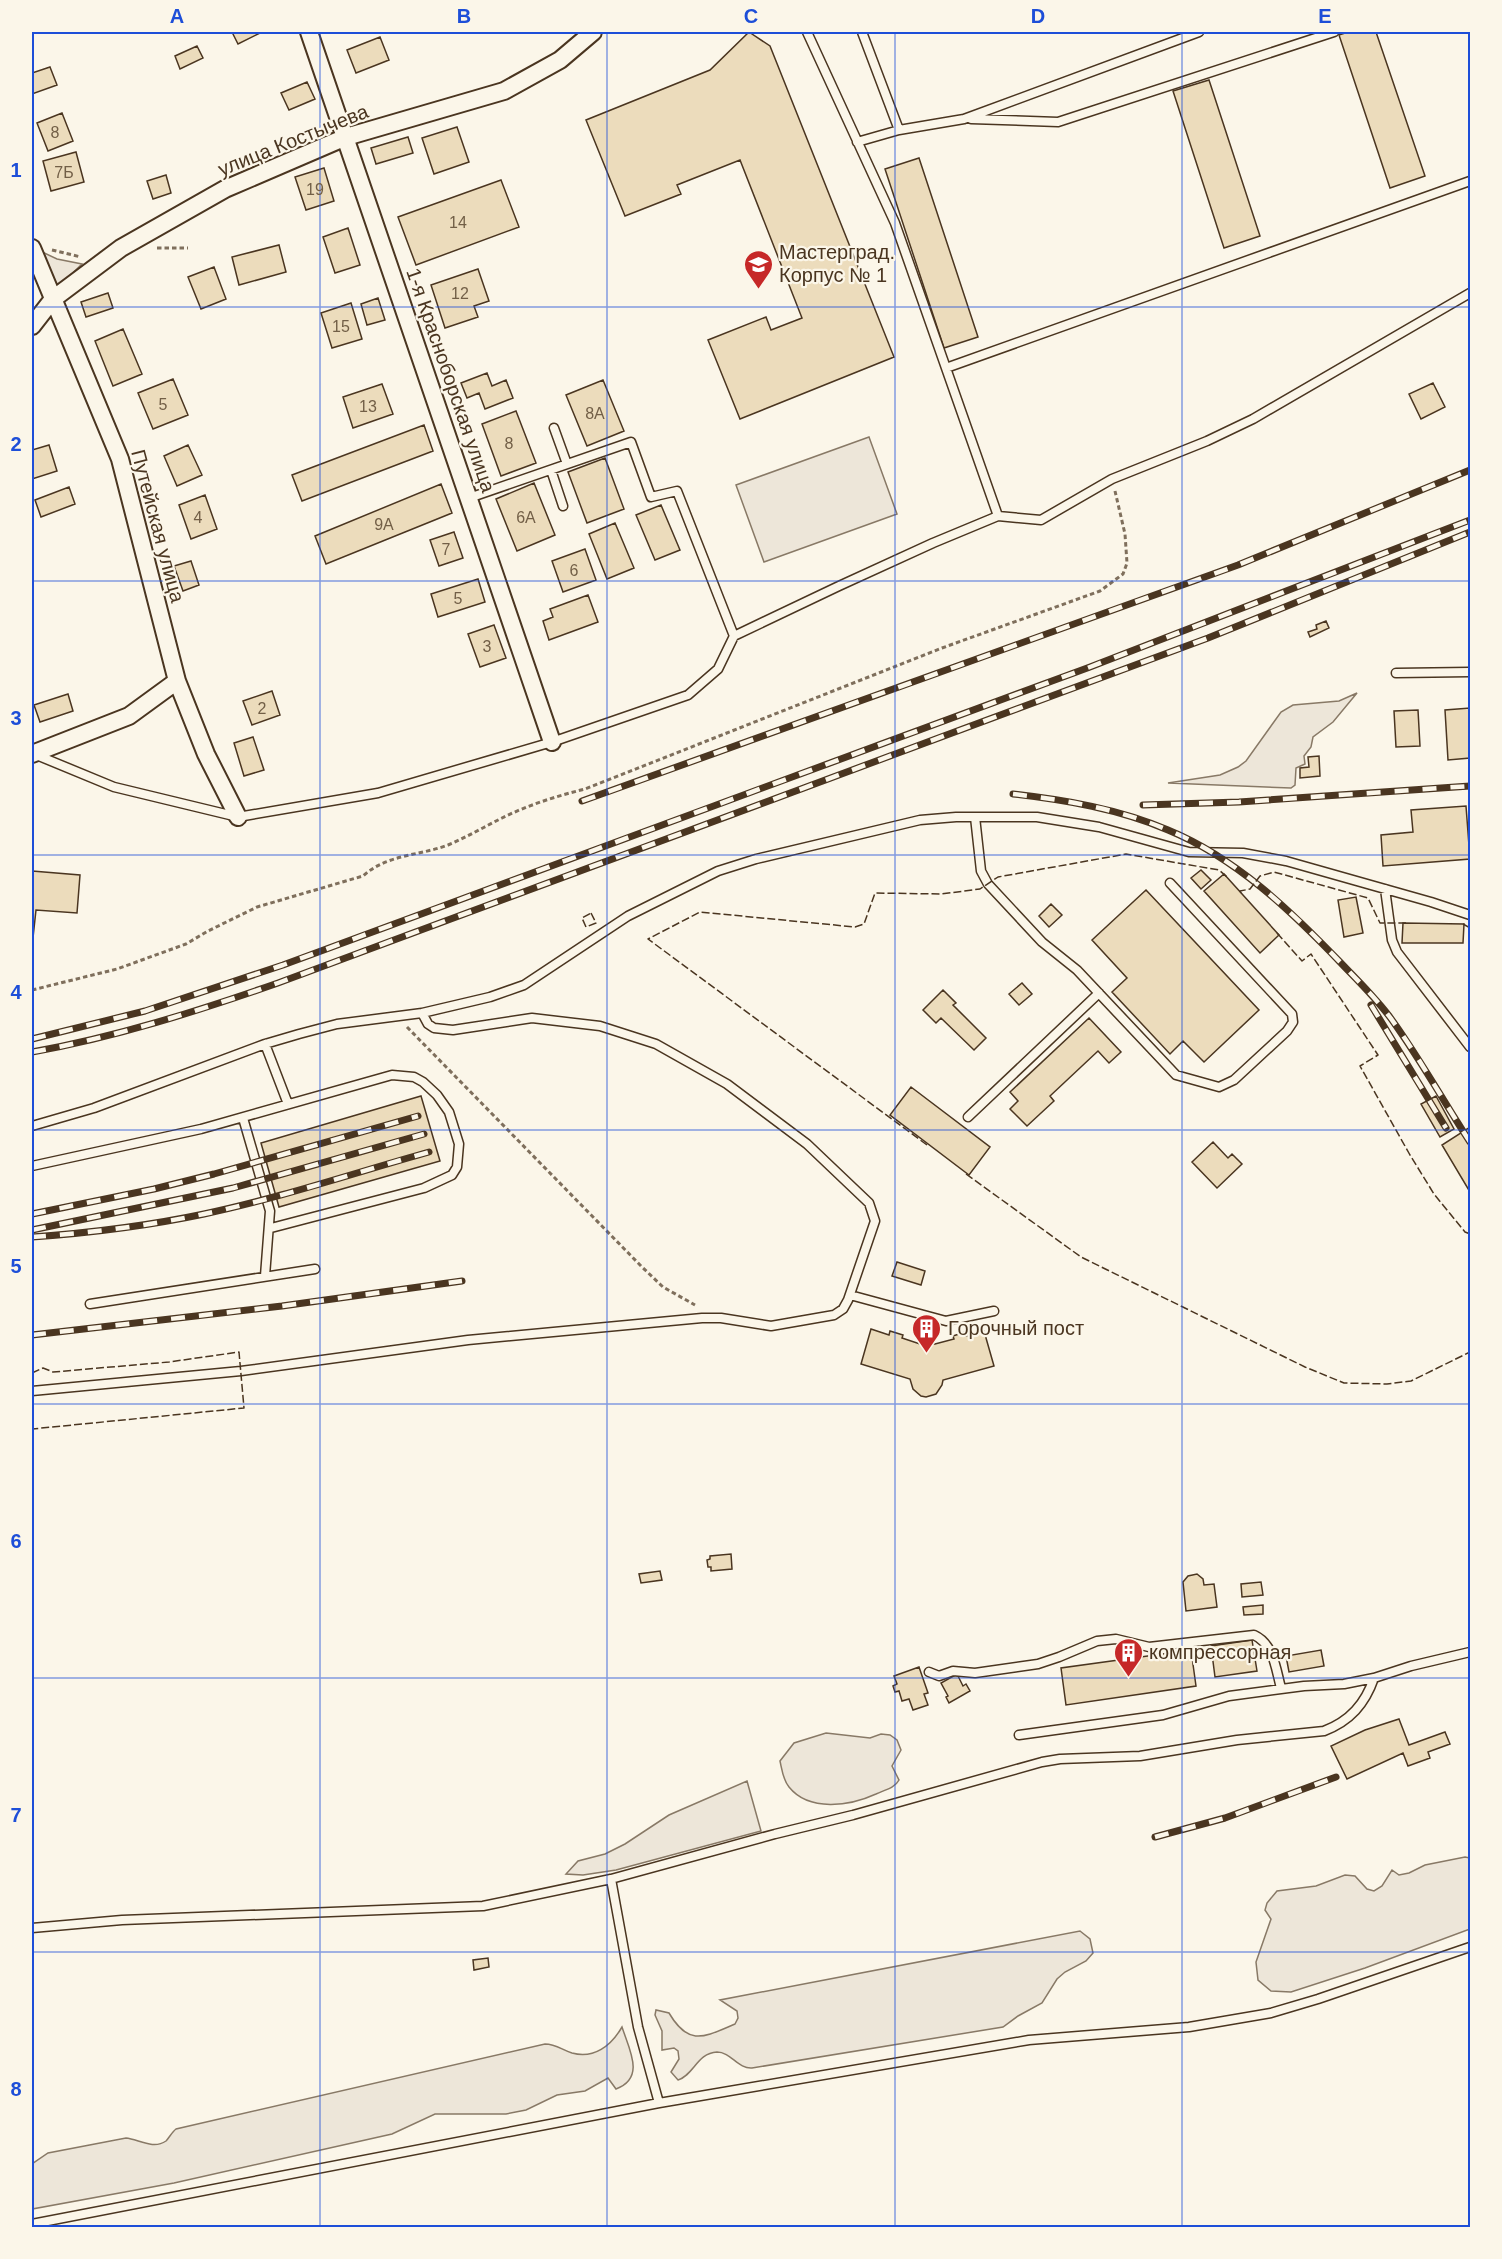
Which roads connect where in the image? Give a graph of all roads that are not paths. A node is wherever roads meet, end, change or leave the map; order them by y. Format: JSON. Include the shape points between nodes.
{"nodes":[{"id":1,"x":309,"y":32,"type":"edge"},
{"id":2,"x":593,"y":32,"type":"edge"},
{"id":3,"x":807,"y":32,"type":"edge"},
{"id":4,"x":862,"y":32,"type":"edge"},
{"id":5,"x":1199,"y":32,"type":"edge"},
{"id":6,"x":1334,"y":32,"type":"edge"},
{"id":7,"x":964,"y":119,"type":"junction"},
{"id":8,"x":900,"y":130,"type":"junction"},
{"id":9,"x":345,"y":136,"type":"junction"},
{"id":10,"x":857,"y":142,"type":"junction"},
{"id":11,"x":1470,"y":182,"type":"edge"},
{"id":12,"x":32,"y":248,"type":"edge"},
{"id":13,"x":1470,"y":292,"type":"edge"},
{"id":14,"x":53,"y":299,"type":"junction"},
{"id":15,"x":32,"y":326,"type":"edge"},
{"id":16,"x":946,"y":368,"type":"junction"},
{"id":17,"x":554,"y":428,"type":"dead end"},
{"id":18,"x":567,"y":464,"type":"junction"},
{"id":19,"x":551,"y":470,"type":"junction"},
{"id":20,"x":469,"y":498,"type":"junction"},
{"id":21,"x":563,"y":506,"type":"dead end"},
{"id":22,"x":998,"y":516,"type":"junction"},
{"id":23,"x":734,"y":636,"type":"junction"},
{"id":24,"x":1470,"y":672,"type":"edge"},
{"id":25,"x":1396,"y":673,"type":"dead end"},
{"id":26,"x":177,"y":681,"type":"junction"},
{"id":27,"x":552,"y":742,"type":"junction"},
{"id":28,"x":33,"y":754,"type":"edge"},
{"id":29,"x":238,"y":817,"type":"junction"},
{"id":30,"x":975,"y":817,"type":"junction"},
{"id":31,"x":1170,"y":883,"type":"dead end"},
{"id":32,"x":1385,"y":889,"type":"junction"},
{"id":33,"x":1470,"y":915,"type":"edge"},
{"id":34,"x":1099,"y":993,"type":"junction"},
{"id":35,"x":422,"y":1012,"type":"junction"},
{"id":36,"x":265,"y":1044,"type":"junction"},
{"id":37,"x":1470,"y":1047,"type":"edge"},
{"id":38,"x":288,"y":1104,"type":"junction"},
{"id":39,"x":968,"y":1117,"type":"dead end"},
{"id":40,"x":243,"y":1118,"type":"junction"},
{"id":41,"x":32,"y":1126,"type":"edge"},
{"id":42,"x":32,"y":1166,"type":"edge"},
{"id":43,"x":271,"y":1228,"type":"junction"},
{"id":44,"x":315,"y":1269,"type":"dead end"},
{"id":45,"x":265,"y":1276,"type":"junction"},
{"id":46,"x":850,"y":1295,"type":"junction"},
{"id":47,"x":90,"y":1304,"type":"dead end"},
{"id":48,"x":994,"y":1311,"type":"dead end"},
{"id":49,"x":32,"y":1391,"type":"edge"},
{"id":50,"x":1470,"y":1652,"type":"edge"},
{"id":51,"x":929,"y":1672,"type":"dead end"},
{"id":52,"x":1374,"y":1678,"type":"junction"},
{"id":53,"x":1281,"y":1688,"type":"junction"},
{"id":54,"x":1019,"y":1735,"type":"dead end"},
{"id":55,"x":612,"y":1879,"type":"junction"},
{"id":56,"x":32,"y":1928,"type":"edge"},
{"id":57,"x":1470,"y":1947,"type":"edge"},
{"id":58,"x":658,"y":2103,"type":"junction"},
{"id":59,"x":32,"y":2224,"type":"edge"}],
"edges":[{"from":1,"to":9,"type":"street","name":"1-я Красноборская улица"},
{"from":2,"to":9,"type":"street","name":"улица Костычева","via":[[560,60],[504,91]]},
{"from":3,"to":10,"type":"lane"},
{"from":4,"to":8,"type":"lane"},
{"from":5,"to":7,"type":"lane"},
{"from":6,"to":7,"type":"lane","via":[[1058,122]]},
{"from":7,"to":8,"type":"lane"},
{"from":8,"to":10,"type":"lane"},
{"from":9,"to":14,"type":"street","name":"улица Костычева","via":[[225,189],[121,248]]},
{"from":9,"to":20,"type":"street","name":"1-я Красноборская улица"},
{"from":10,"to":16,"type":"lane","via":[[895,223]]},
{"from":11,"to":16,"type":"lane"},
{"from":12,"to":14,"type":"street","name":"Путейская улица"},
{"from":13,"to":22,"type":"lane","via":[[1253,419],[1112,479],[1041,520]]},
{"from":14,"to":15,"type":"street","name":"улица Костычева"},
{"from":14,"to":26,"type":"street","name":"Путейская улица","via":[[120,459]]},
{"from":16,"to":22,"type":"lane"},
{"from":17,"to":18,"type":"lane"},
{"from":18,"to":19,"type":"lane"},
{"from":18,"to":23,"type":"lane","via":[[631,442],[651,498],[677,490]]},
{"from":19,"to":20,"type":"lane"},
{"from":19,"to":21,"type":"lane"},
{"from":20,"to":27,"type":"street","name":"1-я Красноборская улица"},
{"from":22,"to":23,"type":"lane"},
{"from":23,"to":27,"type":"lane","via":[[718,669],[688,695]]},
{"from":24,"to":25,"type":"lane"},
{"from":26,"to":28,"type":"street","via":[[129,716]]},
{"from":26,"to":29,"type":"street","name":"Путейская улица","via":[[206,754]]},
{"from":27,"to":29,"type":"lane","via":[[378,793]]},
{"from":28,"to":29,"type":"lane","via":[[114,788]]},
{"from":30,"to":32,"type":"lane","via":[[1037,817],[1099,827],[1189,852],[1264,856]]},
{"from":30,"to":34,"type":"lane","via":[[981,871],[988,884],[1042,942]]},
{"from":30,"to":35,"type":"lane","via":[[920,820],[718,871],[628,916],[524,985],[490,998]]},
{"from":31,"to":34,"type":"lane","via":[[1287,1007],[1293,1022],[1234,1080],[1225,1086],[1211,1086],[1176,1075]]},
{"from":32,"to":33,"type":"lane"},
{"from":32,"to":37,"type":"lane","via":[[1397,952]]},
{"from":34,"to":39,"type":"lane"},
{"from":35,"to":36,"type":"lane","via":[[337,1024]]},
{"from":35,"to":46,"type":"lane","via":[[428,1024],[442,1030],[532,1018],[600,1026],[656,1044],[727,1084],[807,1144],[869,1203],[875,1221]]},
{"from":36,"to":38,"type":"lane"},
{"from":36,"to":41,"type":"lane","via":[[94,1108]]},
{"from":38,"to":40,"type":"lane"},
{"from":38,"to":43,"type":"lane","via":[[392,1075],[414,1077],[437,1095],[449,1112],[459,1144],[458,1167],[452,1175],[424,1188]]},
{"from":40,"to":42,"type":"lane"},
{"from":40,"to":43,"type":"lane","via":[[268,1198]]},
{"from":43,"to":45,"type":"lane"},
{"from":44,"to":45,"type":"lane"},
{"from":45,"to":47,"type":"lane"},
{"from":46,"to":48,"type":"lane","via":[[946,1321]]},
{"from":46,"to":49,"type":"lane","via":[[843,1309],[834,1315],[771,1326],[702,1318],[468,1340],[241,1371]]},
{"from":50,"to":52,"type":"lane"},
{"from":51,"to":53,"type":"lane","via":[[939,1676],[953,1671],[975,1673],[1038,1664],[1097,1641],[1116,1639],[1149,1647],[1254,1635],[1270,1650]]},
{"from":52,"to":53,"type":"lane"},
{"from":52,"to":55,"type":"lane","via":[[1356,1711],[1324,1731],[1140,1756],[1042,1762]]},
{"from":53,"to":54,"type":"lane","via":[[1229,1696],[1163,1714]]},
{"from":55,"to":56,"type":"lane","via":[[483,1906],[122,1920]]},
{"from":55,"to":58,"type":"lane","via":[[629,1984]]},
{"from":57,"to":58,"type":"lane","via":[[1318,1999],[1261,2014],[1189,2027],[1029,2040]]},
{"from":58,"to":59,"type":"lane"}]}
